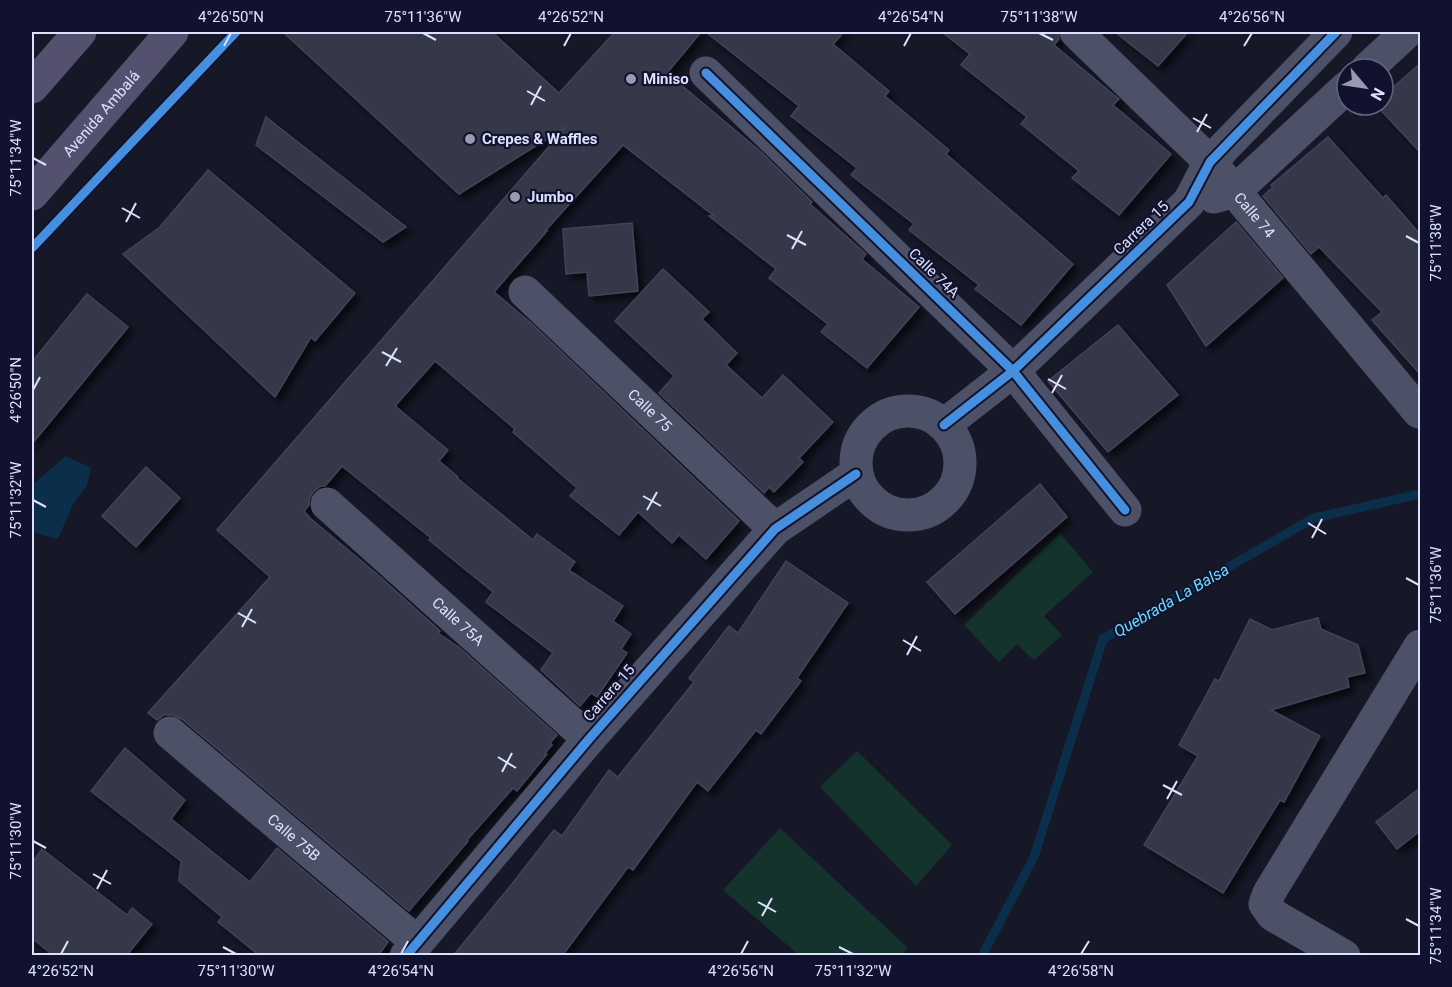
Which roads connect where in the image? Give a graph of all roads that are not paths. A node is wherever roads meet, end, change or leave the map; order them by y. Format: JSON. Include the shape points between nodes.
{"nodes":[{"id":1,"x":80,"y":32,"type":"edge"},
{"id":2,"x":172,"y":32,"type":"edge"},
{"id":3,"x":1077,"y":32,"type":"edge"},
{"id":4,"x":1336,"y":32,"type":"edge"},
{"id":5,"x":1407,"y":32,"type":"edge"},
{"id":6,"x":1380,"y":57,"type":"edge"},
{"id":7,"x":706,"y":73,"type":"dead end"},
{"id":8,"x":36,"y":74,"type":"edge"},
{"id":9,"x":1335,"y":98,"type":"edge"},
{"id":10,"x":1210,"y":162,"type":"junction"},
{"id":11,"x":1236,"y":191,"type":"junction"},
{"id":12,"x":32,"y":194,"type":"edge"},
{"id":13,"x":1189,"y":202,"type":"junction"},
{"id":14,"x":525,"y":292,"type":"dead end"},
{"id":15,"x":1013,"y":371,"type":"junction"},
{"id":16,"x":1419,"y":411,"type":"dead end"},
{"id":17,"x":944,"y":425,"type":"junction"},
{"id":18,"x":856,"y":474,"type":"junction"},
{"id":19,"x":327,"y":504,"type":"dead end"},
{"id":20,"x":1125,"y":510,"type":"dead end"},
{"id":21,"x":775,"y":529,"type":"junction"},
{"id":22,"x":1420,"y":646,"type":"edge"},
{"id":23,"x":170,"y":733,"type":"dead end"},
{"id":24,"x":589,"y":739,"type":"junction"},
{"id":25,"x":411,"y":949,"type":"edge"},
{"id":26,"x":1344,"y":956,"type":"edge"}],
"edges":[{"from":1,"to":8,"type":"main road"},
{"from":2,"to":12,"type":"main road","name":"Avenida Ambalá"},
{"from":3,"to":10,"type":"street","name":"Calle 74"},
{"from":4,"to":10,"type":"street","name":"Carrera 15"},
{"from":5,"to":6,"type":"street"},
{"from":7,"to":15,"type":"street","name":"Calle 74A"},
{"from":9,"to":11,"type":"street","name":"Carrera 15"},
{"from":10,"to":11,"type":"street","name":"Calle 74"},
{"from":10,"to":13,"type":"street","name":"Carrera 15"},
{"from":11,"to":13,"type":"street","name":"Carrera 15"},
{"from":11,"to":16,"type":"street","name":"Calle 74"},
{"from":13,"to":15,"type":"street","name":"Carrera 15"},
{"from":14,"to":21,"type":"street","name":"Calle 75"},
{"from":15,"to":17,"type":"street","name":"Carrera 15"},
{"from":15,"to":20,"type":"street","name":"Calle 74A"},
{"from":17,"to":18,"type":"street","via":[[915,411],[883,417],[860,441],[855,457]]},
{"from":17,"to":18,"type":"street","via":[[960,456],[959,474],[940,505],[907,516],[889,512],[873,503]]},
{"from":18,"to":21,"type":"street","name":"Carrera 15"},
{"from":19,"to":24,"type":"street","name":"Calle 75A"},
{"from":21,"to":24,"type":"street","name":"Carrera 15"},
{"from":22,"to":26,"type":"street","via":[[1265,904],[1273,915]]},
{"from":23,"to":25,"type":"street","name":"Calle 75B"},
{"from":24,"to":25,"type":"street","name":"Carrera 15"}]}
